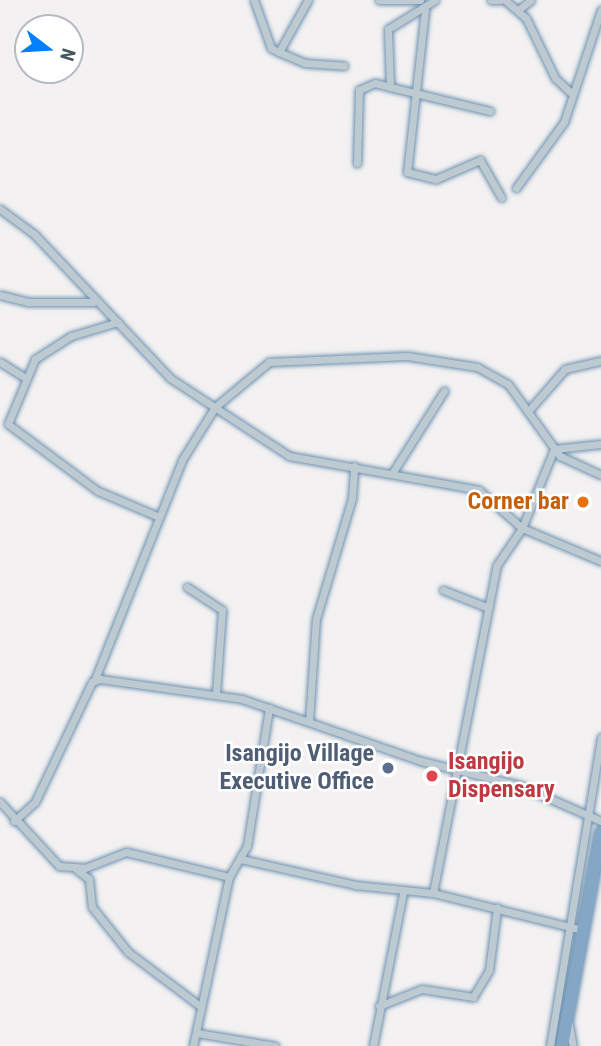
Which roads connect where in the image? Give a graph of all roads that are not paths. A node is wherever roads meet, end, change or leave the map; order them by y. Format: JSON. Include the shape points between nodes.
{"nodes":[{"id":1,"x":254,"y":0,"type":"edge"},
{"id":2,"x":308,"y":0,"type":"edge"},
{"id":3,"x":379,"y":0,"type":"edge"},
{"id":4,"x":420,"y":0,"type":"edge"},
{"id":5,"x":435,"y":0,"type":"edge"},
{"id":6,"x":491,"y":0,"type":"edge"},
{"id":7,"x":503,"y":0,"type":"edge"},
{"id":8,"x":531,"y":0,"type":"edge"},
{"id":9,"x":406,"y":1,"type":"edge"},
{"id":10,"x":425,"y":10,"type":"junction"},
{"id":11,"x":518,"y":10,"type":"junction"},
{"id":12,"x":601,"y":10,"type":"edge"},
{"id":13,"x":279,"y":52,"type":"junction"},
{"id":14,"x":344,"y":66,"type":"dead end"},
{"id":15,"x":390,"y":87,"type":"junction"},
{"id":16,"x":418,"y":91,"type":"junction"},
{"id":17,"x":570,"y":92,"type":"junction"},
{"id":18,"x":490,"y":111,"type":"dead end"},
{"id":19,"x":357,"y":163,"type":"dead end"},
{"id":20,"x":516,"y":188,"type":"dead end"},
{"id":21,"x":502,"y":197,"type":"dead end"},
{"id":22,"x":0,"y":209,"type":"edge"},
{"id":23,"x":0,"y":295,"type":"edge"},
{"id":24,"x":93,"y":302,"type":"junction"},
{"id":25,"x":118,"y":323,"type":"junction"},
{"id":26,"x":601,"y":361,"type":"edge"},
{"id":27,"x":0,"y":362,"type":"edge"},
{"id":28,"x":26,"y":378,"type":"junction"},
{"id":29,"x":443,"y":391,"type":"dead end"},
{"id":30,"x":215,"y":407,"type":"junction"},
{"id":31,"x":530,"y":409,"type":"junction"},
{"id":32,"x":601,"y":444,"type":"edge"},
{"id":33,"x":554,"y":449,"type":"junction"},
{"id":34,"x":354,"y":466,"type":"junction"},
{"id":35,"x":393,"y":472,"type":"junction"},
{"id":36,"x":601,"y":475,"type":"edge"},
{"id":37,"x":157,"y":516,"type":"junction"},
{"id":38,"x":522,"y":528,"type":"junction"},
{"id":39,"x":601,"y":562,"type":"edge"},
{"id":40,"x":187,"y":587,"type":"dead end"},
{"id":41,"x":443,"y":590,"type":"dead end"},
{"id":42,"x":489,"y":608,"type":"junction"},
{"id":43,"x":95,"y":679,"type":"junction"},
{"id":44,"x":216,"y":693,"type":"junction"},
{"id":45,"x":269,"y":708,"type":"junction"},
{"id":46,"x":309,"y":721,"type":"junction"},
{"id":47,"x":601,"y":737,"type":"edge"},
{"id":48,"x":459,"y":772,"type":"junction"},
{"id":49,"x":0,"y":802,"type":"edge"},
{"id":50,"x":588,"y":816,"type":"junction"},
{"id":51,"x":14,"y":821,"type":"junction"},
{"id":52,"x":601,"y":821,"type":"edge"},
{"id":53,"x":601,"y":833,"type":"edge"},
{"id":54,"x":241,"y":859,"type":"junction"},
{"id":55,"x":76,"y":868,"type":"junction"},
{"id":56,"x":229,"y":877,"type":"junction"},
{"id":57,"x":400,"y":893,"type":"junction"},
{"id":58,"x":433,"y":893,"type":"junction"},
{"id":59,"x":497,"y":908,"type":"junction"},
{"id":60,"x":575,"y":930,"type":"junction"},
{"id":61,"x":200,"y":1006,"type":"junction"},
{"id":62,"x":379,"y":1006,"type":"junction"},
{"id":63,"x":567,"y":1015,"type":"junction"},
{"id":64,"x":197,"y":1033,"type":"junction"},
{"id":65,"x":193,"y":1046,"type":"edge"},
{"id":66,"x":275,"y":1046,"type":"edge"},
{"id":67,"x":373,"y":1046,"type":"edge"},
{"id":68,"x":550,"y":1046,"type":"edge"},
{"id":69,"x":562,"y":1046,"type":"edge"},
{"id":70,"x":573,"y":1046,"type":"edge"}],
"edges":[{"from":1,"to":13,"type":"street","via":[[271,48]]},
{"from":2,"to":13,"type":"street"},
{"from":3,"to":9,"type":"street"},
{"from":4,"to":9,"type":"street"},
{"from":5,"to":10,"type":"street"},
{"from":6,"to":7,"type":"street"},
{"from":7,"to":11,"type":"street"},
{"from":8,"to":11,"type":"street"},
{"from":10,"to":15,"type":"street","via":[[388,29]]},
{"from":10,"to":16,"type":"street"},
{"from":11,"to":17,"type":"street","via":[[555,78]]},
{"from":12,"to":17,"type":"street"},
{"from":13,"to":14,"type":"street","via":[[305,63]]},
{"from":15,"to":16,"type":"street"},
{"from":15,"to":19,"type":"street","via":[[375,83],[359,90]]},
{"from":16,"to":18,"type":"street"},
{"from":16,"to":21,"type":"street","via":[[407,172],[436,179],[480,160]]},
{"from":17,"to":20,"type":"street","via":[[564,122]]},
{"from":22,"to":24,"type":"street","via":[[41,241]]},
{"from":23,"to":24,"type":"street","via":[[28,302]]},
{"from":24,"to":25,"type":"street"},
{"from":25,"to":28,"type":"street","via":[[60,342],[35,359]]},
{"from":25,"to":30,"type":"street","via":[[170,378]]},
{"from":26,"to":31,"type":"street","via":[[565,369]]},
{"from":27,"to":28,"type":"street"},
{"from":28,"to":37,"type":"street","via":[[10,430],[98,491]]},
{"from":29,"to":35,"type":"street"},
{"from":30,"to":31,"type":"street","via":[[277,360],[407,356],[477,367],[508,384]]},
{"from":30,"to":34,"type":"street","via":[[289,456]]},
{"from":30,"to":37,"type":"street"},
{"from":31,"to":33,"type":"street"},
{"from":32,"to":33,"type":"street"},
{"from":33,"to":36,"type":"street"},
{"from":33,"to":38,"type":"street"},
{"from":34,"to":35,"type":"street"},
{"from":34,"to":46,"type":"street","via":[[352,498],[316,619]]},
{"from":35,"to":38,"type":"street","via":[[480,489]]},
{"from":37,"to":43,"type":"street"},
{"from":38,"to":39,"type":"street"},
{"from":38,"to":42,"type":"street","via":[[498,565]]},
{"from":40,"to":44,"type":"street","via":[[222,610]]},
{"from":41,"to":42,"type":"street"},
{"from":42,"to":48,"type":"street"},
{"from":43,"to":44,"type":"street"},
{"from":43,"to":51,"type":"street","via":[[35,802]]},
{"from":44,"to":45,"type":"street"},
{"from":45,"to":46,"type":"street"},
{"from":45,"to":54,"type":"street"},
{"from":46,"to":48,"type":"street"},
{"from":47,"to":50,"type":"street"},
{"from":48,"to":50,"type":"street","via":[[519,785]]},
{"from":48,"to":58,"type":"street"},
{"from":49,"to":51,"type":"street"},
{"from":50,"to":52,"type":"street"},
{"from":50,"to":60,"type":"street"},
{"from":51,"to":55,"type":"street","via":[[52,863]]},
{"from":53,"to":60,"type":"highway"},
{"from":54,"to":56,"type":"street"},
{"from":54,"to":57,"type":"street"},
{"from":55,"to":56,"type":"street","via":[[126,852]]},
{"from":55,"to":61,"type":"street","via":[[89,880],[92,907],[128,952]]},
{"from":56,"to":61,"type":"street"},
{"from":57,"to":58,"type":"street"},
{"from":57,"to":62,"type":"street"},
{"from":58,"to":59,"type":"street"},
{"from":59,"to":60,"type":"street"},
{"from":59,"to":62,"type":"street","via":[[489,970],[473,997],[422,989]]},
{"from":60,"to":63,"type":"highway"},
{"from":60,"to":68,"type":"street"},
{"from":61,"to":64,"type":"street"},
{"from":62,"to":67,"type":"street"},
{"from":63,"to":69,"type":"highway"},
{"from":63,"to":70,"type":"street"},
{"from":64,"to":65,"type":"street"},
{"from":64,"to":66,"type":"street"}]}
